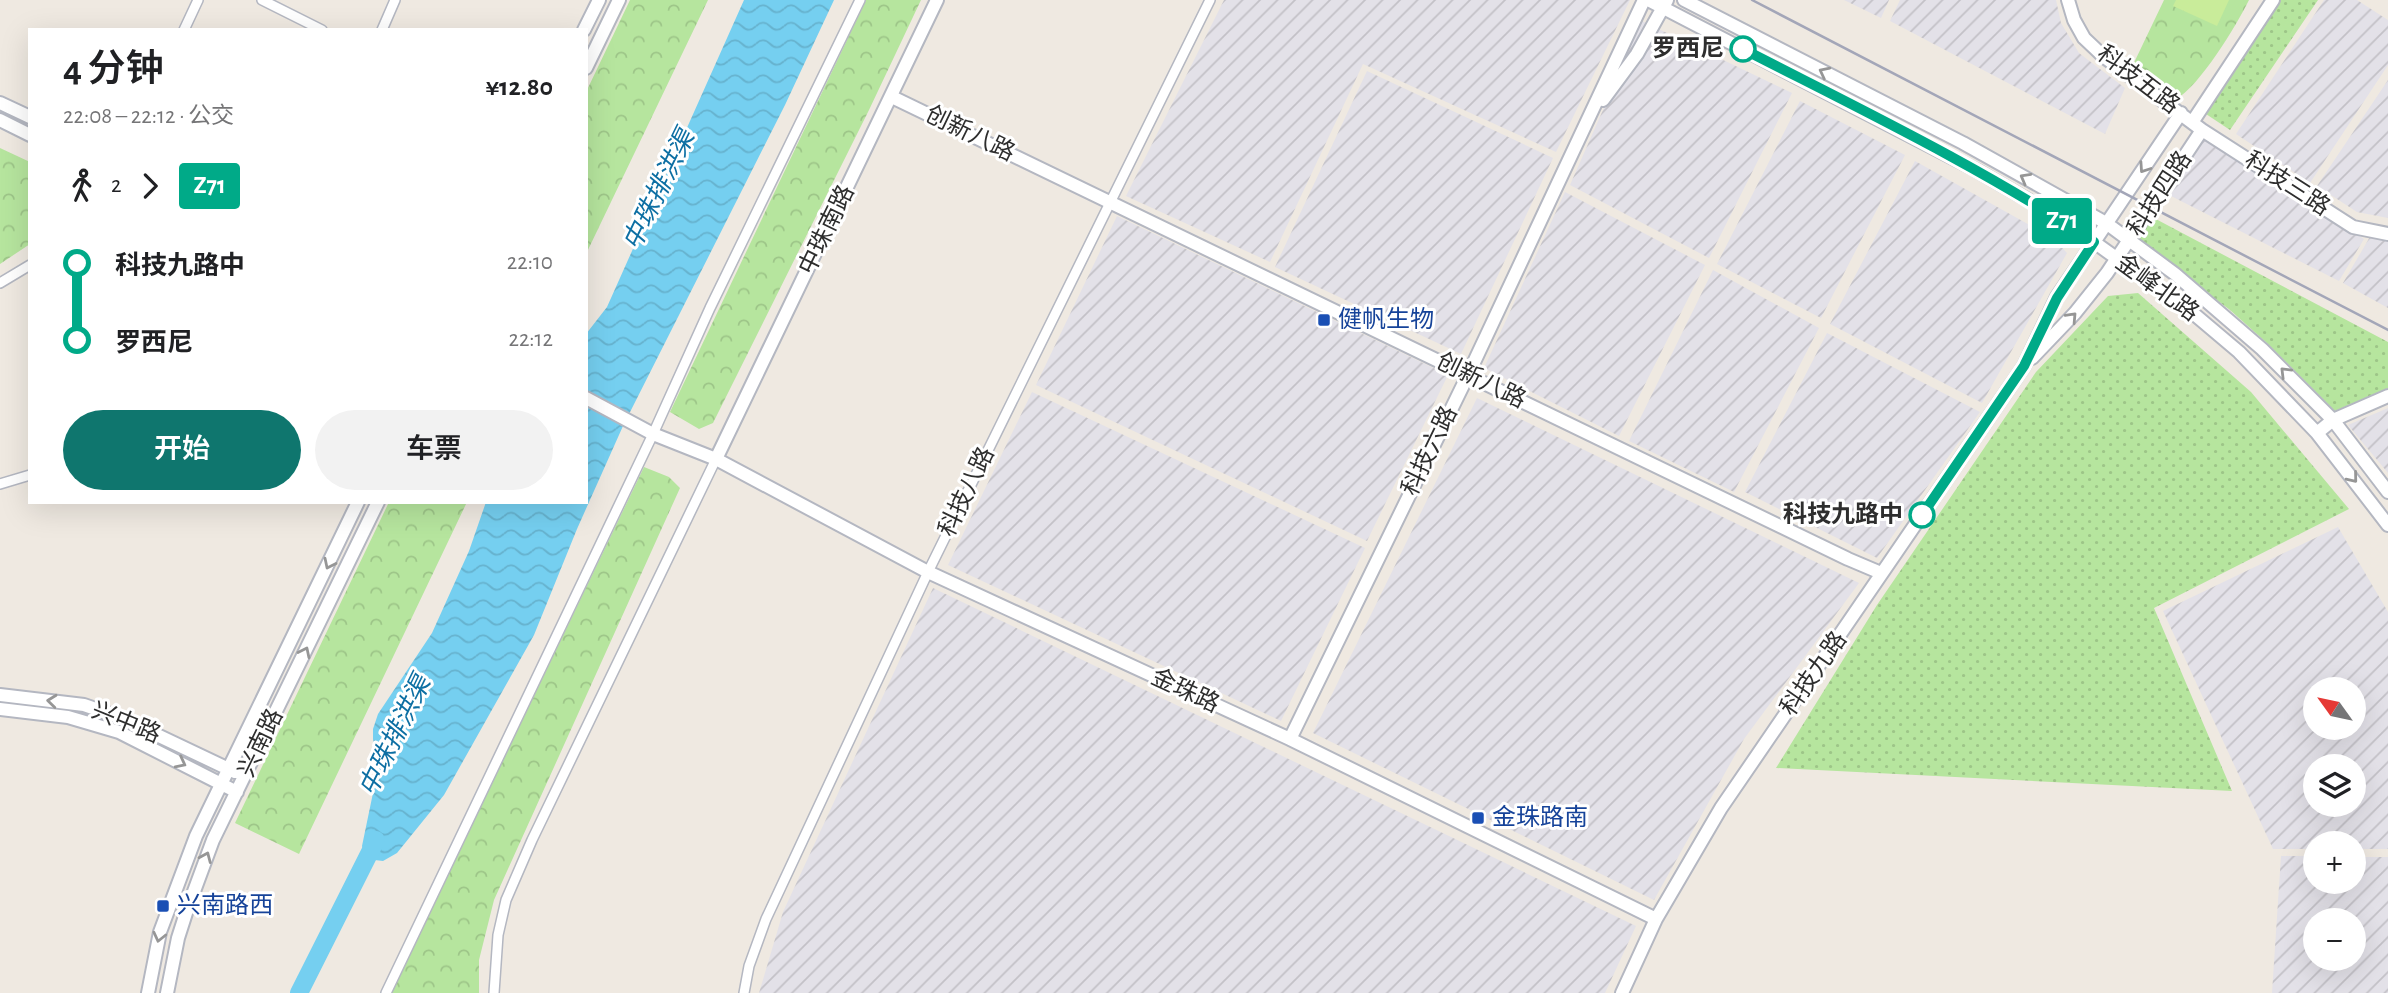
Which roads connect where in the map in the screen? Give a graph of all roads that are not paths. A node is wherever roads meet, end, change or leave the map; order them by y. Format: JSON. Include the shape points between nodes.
{"nodes":[{"id":1,"x":198,"y":0,"type":"edge"},
{"id":2,"x":262,"y":0,"type":"edge"},
{"id":3,"x":395,"y":0,"type":"edge"},
{"id":4,"x":598,"y":0,"type":"edge"},
{"id":5,"x":618,"y":0,"type":"edge"},
{"id":6,"x":860,"y":0,"type":"edge"},
{"id":7,"x":937,"y":0,"type":"edge"},
{"id":8,"x":1210,"y":0,"type":"edge"},
{"id":9,"x":1646,"y":0,"type":"edge"},
{"id":10,"x":1684,"y":0,"type":"edge"},
{"id":11,"x":2068,"y":0,"type":"edge"},
{"id":12,"x":2273,"y":0,"type":"edge"},
{"id":13,"x":1665,"y":4,"type":"edge"},
{"id":14,"x":185,"y":28,"type":"edge"},
{"id":15,"x":318,"y":28,"type":"edge"},
{"id":16,"x":383,"y":28,"type":"edge"},
{"id":17,"x":585,"y":28,"type":"edge"},
{"id":18,"x":588,"y":64,"type":"edge"},
{"id":19,"x":892,"y":97,"type":"junction"},
{"id":20,"x":0,"y":103,"type":"edge"},
{"id":21,"x":2181,"y":113,"type":"junction"},
{"id":22,"x":28,"y":116,"type":"edge"},
{"id":23,"x":0,"y":120,"type":"edge"},
{"id":24,"x":1586,"y":123,"type":"junction"},
{"id":25,"x":2198,"y":126,"type":"junction"},
{"id":26,"x":28,"y":134,"type":"edge"},
{"id":27,"x":1110,"y":201,"type":"junction"},
{"id":28,"x":2106,"y":223,"type":"junction"},
{"id":29,"x":2388,"y":234,"type":"edge"},
{"id":30,"x":2130,"y":241,"type":"junction"},
{"id":31,"x":2094,"y":242,"type":"junction"},
{"id":32,"x":2117,"y":258,"type":"junction"},
{"id":33,"x":28,"y":266,"type":"edge"},
{"id":34,"x":0,"y":283,"type":"edge"},
{"id":35,"x":2024,"y":366,"type":"junction"},
{"id":36,"x":1468,"y":375,"type":"junction"},
{"id":37,"x":2388,"y":396,"type":"edge"},
{"id":38,"x":588,"y":399,"type":"edge"},
{"id":39,"x":2333,"y":420,"type":"junction"},
{"id":40,"x":2316,"y":433,"type":"junction"},
{"id":41,"x":653,"y":434,"type":"junction"},
{"id":42,"x":716,"y":459,"type":"junction"},
{"id":43,"x":28,"y":476,"type":"edge"},
{"id":44,"x":0,"y":484,"type":"edge"},
{"id":45,"x":2388,"y":492,"type":"edge"},
{"id":46,"x":357,"y":504,"type":"edge"},
{"id":47,"x":377,"y":504,"type":"edge"},
{"id":48,"x":2388,"y":525,"type":"edge"},
{"id":49,"x":928,"y":572,"type":"junction"},
{"id":50,"x":1881,"y":573,"type":"junction"},
{"id":51,"x":0,"y":695,"type":"edge"},
{"id":52,"x":0,"y":709,"type":"edge"},
{"id":53,"x":1290,"y":739,"type":"junction"},
{"id":54,"x":229,"y":769,"type":"junction"},
{"id":55,"x":244,"y":776,"type":"junction"},
{"id":56,"x":221,"y":784,"type":"junction"},
{"id":57,"x":237,"y":792,"type":"junction"},
{"id":58,"x":1656,"y":919,"type":"junction"},
{"id":59,"x":148,"y":993,"type":"edge"},
{"id":60,"x":167,"y":993,"type":"edge"},
{"id":61,"x":386,"y":993,"type":"edge"},
{"id":62,"x":494,"y":993,"type":"edge"},
{"id":63,"x":744,"y":993,"type":"edge"},
{"id":64,"x":1622,"y":993,"type":"edge"}],
"edges":[{"from":1,"to":14,"type":"street"},
{"from":2,"to":15,"type":"street"},
{"from":3,"to":16,"type":"street"},
{"from":4,"to":17,"type":"street"},
{"from":5,"to":18,"type":"street"},
{"from":6,"to":41,"type":"street"},
{"from":7,"to":19,"type":"street","name":"中珠南路"},
{"from":8,"to":27,"type":"street","name":"科技八路"},
{"from":9,"to":13,"type":"street","name":"金峰北路"},
{"from":9,"to":24,"type":"street","name":"科技六路"},
{"from":28,"to":10,"type":"street","name":"金峰北路","one_way":true,"via":[[1963,143]]},
{"from":11,"to":21,"type":"street","name":"科技五路","via":[[2084,38],[2103,57]]},
{"from":12,"to":25,"type":"street","name":"科技四路"},
{"from":13,"to":24,"type":"street","name":"科技六路","via":[[1637,54]]},
{"from":13,"to":31,"type":"street","name":"金峰北路","via":[[1976,170]]},
{"from":19,"to":27,"type":"street","name":"创新八路"},
{"from":19,"to":42,"type":"street","name":"中珠南路"},
{"from":20,"to":22,"type":"street"},
{"from":21,"to":25,"type":"street","name":"科技五路"},
{"from":21,"to":28,"type":"street","name":"科技四路","one_way":true},
{"from":23,"to":26,"type":"street"},
{"from":24,"to":36,"type":"street","name":"科技六路"},
{"from":25,"to":29,"type":"street","name":"科技三路","via":[[2353,227]]},
{"from":25,"to":30,"type":"street","name":"科技四路"},
{"from":27,"to":36,"type":"street","name":"创新八路"},
{"from":27,"to":49,"type":"street","name":"科技八路"},
{"from":28,"to":30,"type":"street","name":"金峰北路"},
{"from":28,"to":31,"type":"street","name":"科技四路"},
{"from":30,"to":32,"type":"street","name":"科技四路"},
{"from":39,"to":30,"type":"street","name":"金峰北路","one_way":true,"via":[[2262,349]]},
{"from":31,"to":32,"type":"street","name":"金峰北路"},
{"from":31,"to":35,"type":"street","name":"科技九路","via":[[2057,298]]},
{"from":35,"to":32,"type":"street","name":"科技九路","one_way":true,"via":[[2075,313]]},
{"from":32,"to":40,"type":"street","name":"金峰北路","via":[[2239,352]]},
{"from":33,"to":34,"type":"street"},
{"from":35,"to":50,"type":"street","name":"科技九路"},
{"from":36,"to":50,"type":"street","name":"创新八路"},
{"from":36,"to":53,"type":"street","name":"科技六路"},
{"from":37,"to":39,"type":"street"},
{"from":38,"to":41,"type":"street","name":"金珠路"},
{"from":39,"to":40,"type":"street"},
{"from":39,"to":45,"type":"street","name":"金峰北路"},
{"from":40,"to":48,"type":"street","name":"金峰北路","one_way":true},
{"from":41,"to":42,"type":"street","name":"金珠路"},
{"from":41,"to":61,"type":"street"},
{"from":42,"to":49,"type":"street","name":"金珠路"},
{"from":42,"to":62,"type":"street","via":[[506,900]]},
{"from":43,"to":44,"type":"street"},
{"from":46,"to":54,"type":"street","name":"兴南路","one_way":true},
{"from":55,"to":47,"type":"street","name":"兴南路","one_way":true},
{"from":49,"to":53,"type":"street","name":"金珠路"},
{"from":49,"to":63,"type":"street","name":"科技八路","via":[[766,919]]},
{"from":50,"to":58,"type":"street","name":"科技九路","via":[[1721,808]]},
{"from":54,"to":51,"type":"street","name":"兴中路","one_way":true,"via":[[84,705]]},
{"from":52,"to":56,"type":"street","name":"兴中路","one_way":true,"via":[[68,717],[119,732]]},
{"from":53,"to":58,"type":"street","name":"金珠路"},
{"from":54,"to":55,"type":"street","name":"兴中路"},
{"from":54,"to":56,"type":"street","name":"兴南路"},
{"from":55,"to":57,"type":"street","name":"兴南路"},
{"from":56,"to":57,"type":"street","name":"兴中路"},
{"from":56,"to":59,"type":"street","name":"兴南路","one_way":true,"via":[[170,900]]},
{"from":60,"to":57,"type":"street","name":"兴南路","one_way":true,"via":[[194,889]]},
{"from":58,"to":64,"type":"street","name":"科技九路"}]}
